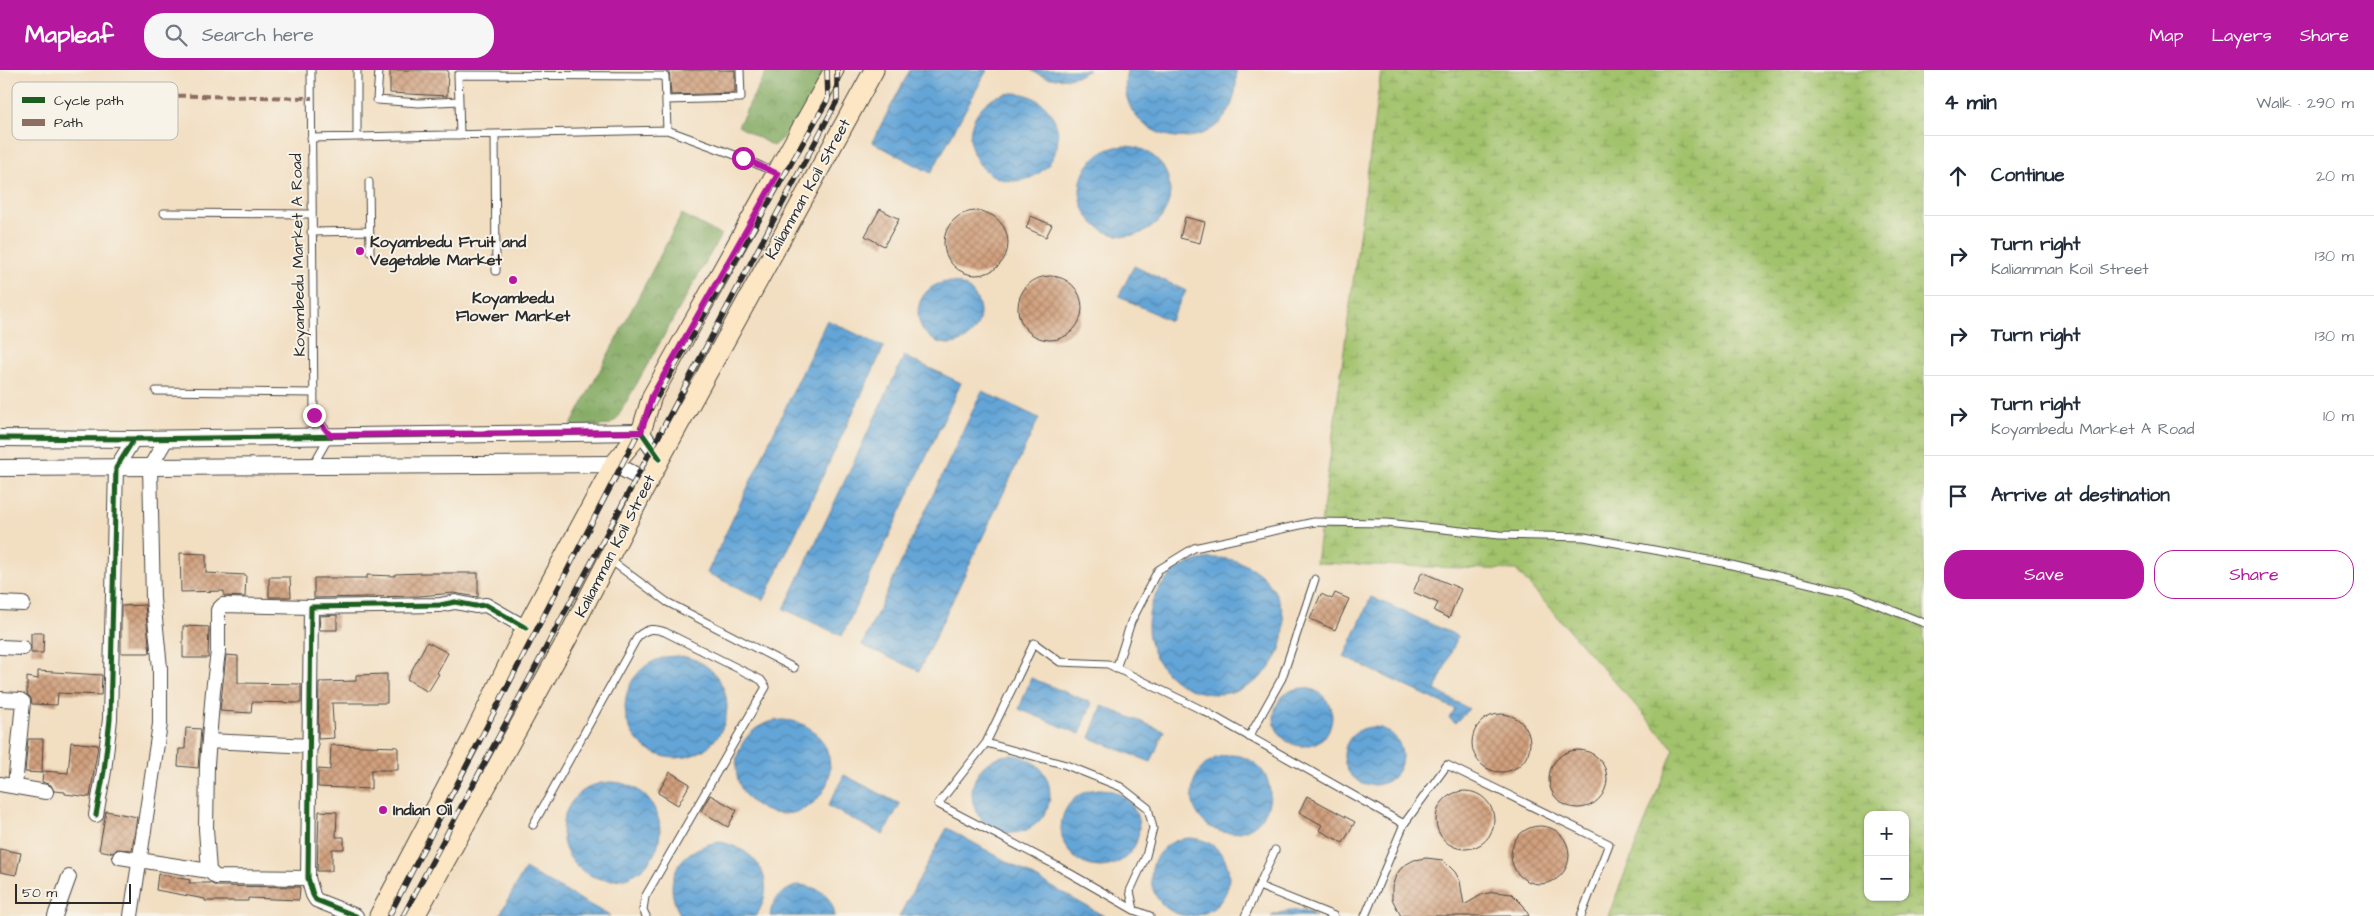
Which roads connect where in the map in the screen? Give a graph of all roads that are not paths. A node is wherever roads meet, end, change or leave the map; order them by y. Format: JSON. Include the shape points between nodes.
{"nodes":[{"id":1,"x":311,"y":70,"type":"edge"},
{"id":2,"x":357,"y":70,"type":"edge"},
{"id":3,"x":379,"y":70,"type":"edge"},
{"id":4,"x":740,"y":70,"type":"edge"},
{"id":5,"x":834,"y":70,"type":"edge"},
{"id":6,"x":874,"y":70,"type":"edge"},
{"id":7,"x":666,"y":100,"type":"junction"},
{"id":8,"x":459,"y":101,"type":"junction"},
{"id":9,"x":667,"y":130,"type":"junction"},
{"id":10,"x":495,"y":134,"type":"junction"},
{"id":11,"x":460,"y":135,"type":"junction"},
{"id":12,"x":357,"y":136,"type":"junction"},
{"id":13,"x":311,"y":138,"type":"junction"},
{"id":14,"x":778,"y":174,"type":"junction"},
{"id":15,"x":369,"y":182,"type":"dead end"},
{"id":16,"x":164,"y":213,"type":"dead end"},
{"id":17,"x":312,"y":214,"type":"junction"},
{"id":18,"x":369,"y":231,"type":"junction"},
{"id":19,"x":311,"y":232,"type":"junction"},
{"id":20,"x":370,"y":252,"type":"dead end"},
{"id":21,"x":496,"y":271,"type":"dead end"},
{"id":22,"x":156,"y":391,"type":"dead end"},
{"id":23,"x":314,"y":393,"type":"junction"},
{"id":24,"x":641,"y":432,"type":"junction"},
{"id":25,"x":330,"y":435,"type":"junction"},
{"id":26,"x":0,"y":438,"type":"edge"},
{"id":27,"x":167,"y":438,"type":"junction"},
{"id":28,"x":134,"y":439,"type":"junction"},
{"id":29,"x":660,"y":459,"type":"junction"},
{"id":30,"x":614,"y":464,"type":"junction"},
{"id":31,"x":313,"y":465,"type":"junction"},
{"id":32,"x":150,"y":467,"type":"junction"},
{"id":33,"x":0,"y":468,"type":"edge"},
{"id":34,"x":116,"y":468,"type":"junction"},
{"id":35,"x":648,"y":482,"type":"junction"},
{"id":36,"x":608,"y":558,"type":"junction"},
{"id":37,"x":1315,"y":579,"type":"dead end"},
{"id":38,"x":0,"y":603,"type":"edge"},
{"id":39,"x":23,"y":604,"type":"dead end"},
{"id":40,"x":311,"y":607,"type":"junction"},
{"id":41,"x":1924,"y":623,"type":"edge"},
{"id":42,"x":526,"y":628,"type":"junction"},
{"id":43,"x":0,"y":648,"type":"edge"},
{"id":44,"x":24,"y":648,"type":"dead end"},
{"id":45,"x":794,"y":668,"type":"dead end"},
{"id":46,"x":1116,"y":669,"type":"junction"},
{"id":47,"x":0,"y":699,"type":"edge"},
{"id":48,"x":1249,"y":737,"type":"junction"},
{"id":49,"x":209,"y":741,"type":"junction"},
{"id":50,"x":986,"y":743,"type":"junction"},
{"id":51,"x":311,"y":746,"type":"junction"},
{"id":52,"x":0,"y":784,"type":"edge"},
{"id":53,"x":15,"y":786,"type":"junction"},
{"id":54,"x":46,"y":792,"type":"dead end"},
{"id":55,"x":96,"y":814,"type":"dead end"},
{"id":56,"x":1404,"y":824,"type":"junction"},
{"id":57,"x":532,"y":826,"type":"dead end"},
{"id":58,"x":1275,"y":850,"type":"dead end"},
{"id":59,"x":120,"y":857,"type":"dead end"},
{"id":60,"x":141,"y":860,"type":"junction"},
{"id":61,"x":209,"y":871,"type":"junction"},
{"id":62,"x":69,"y":877,"type":"dead end"},
{"id":63,"x":308,"y":878,"type":"junction"},
{"id":64,"x":1259,"y":886,"type":"junction"},
{"id":65,"x":1134,"y":910,"type":"junction"},
{"id":66,"x":55,"y":916,"type":"edge"},
{"id":67,"x":131,"y":916,"type":"edge"},
{"id":68,"x":356,"y":916,"type":"edge"},
{"id":69,"x":379,"y":916,"type":"edge"},
{"id":70,"x":414,"y":916,"type":"edge"},
{"id":71,"x":646,"y":916,"type":"edge"},
{"id":72,"x":1150,"y":916,"type":"edge"},
{"id":73,"x":1246,"y":916,"type":"edge"},
{"id":74,"x":1334,"y":916,"type":"edge"},
{"id":75,"x":1366,"y":916,"type":"edge"},
{"id":76,"x":1581,"y":916,"type":"edge"}],
"edges":[{"from":1,"to":13,"type":"lane","name":"Koyambedu Market A Road"},
{"from":2,"to":12,"type":"lane"},
{"from":3,"to":8,"type":"lane","via":[[377,100]]},
{"from":4,"to":7,"type":"lane","via":[[741,98]]},
{"from":5,"to":14,"type":"main road","name":"Kaliamman Koil Street"},
{"from":6,"to":29,"type":"main road","name":"Kaliamman Koil Street"},
{"from":7,"to":8,"type":"lane","via":[[665,76],[458,74]]},
{"from":7,"to":9,"type":"lane"},
{"from":8,"to":11,"type":"lane"},
{"from":9,"to":10,"type":"lane"},
{"from":9,"to":14,"type":"lane"},
{"from":10,"to":11,"type":"lane"},
{"from":10,"to":21,"type":"lane"},
{"from":11,"to":12,"type":"lane"},
{"from":12,"to":13,"type":"lane"},
{"from":13,"to":17,"type":"lane","name":"Koyambedu Market A Road"},
{"from":14,"to":24,"type":"main road","name":"Kaliamman Koil Street","via":[[652,396]]},
{"from":15,"to":18,"type":"lane"},
{"from":16,"to":17,"type":"lane"},
{"from":17,"to":19,"type":"lane","name":"Koyambedu Market A Road"},
{"from":18,"to":19,"type":"lane"},
{"from":18,"to":20,"type":"lane"},
{"from":19,"to":23,"type":"lane","name":"Koyambedu Market A Road"},
{"from":22,"to":23,"type":"lane"},
{"from":23,"to":25,"type":"lane","name":"Koyambedu Market A Road","via":[[314,415]]},
{"from":24,"to":25,"type":"street"},
{"from":24,"to":29,"type":"street"},
{"from":24,"to":30,"type":"main road","name":"Kaliamman Koil Street"},
{"from":25,"to":27,"type":"street"},
{"from":25,"to":31,"type":"lane"},
{"from":26,"to":28,"type":"street"},
{"from":27,"to":28,"type":"street"},
{"from":27,"to":32,"type":"street"},
{"from":28,"to":34,"type":"street"},
{"from":29,"to":35,"type":"main road","name":"Kaliamman Koil Street"},
{"from":30,"to":31,"type":"street"},
{"from":30,"to":35,"type":"street"},
{"from":30,"to":42,"type":"main road","name":"Kaliamman Koil Street"},
{"from":31,"to":32,"type":"street"},
{"from":32,"to":34,"type":"street"},
{"from":32,"to":60,"type":"street","via":[[160,724]]},
{"from":33,"to":34,"type":"street"},
{"from":34,"to":55,"type":"street","via":[[110,719]]},
{"from":35,"to":36,"type":"main road","name":"Kaliamman Koil Street"},
{"from":36,"to":45,"type":"lane","via":[[667,602]]},
{"from":36,"to":70,"type":"main road","name":"Kaliamman Koil Street"},
{"from":37,"to":48,"type":"lane","via":[[1282,678]]},
{"from":38,"to":39,"type":"street"},
{"from":40,"to":42,"type":"street","via":[[455,602],[486,605]]},
{"from":40,"to":49,"type":"street","via":[[223,605],[218,608],[218,652]]},
{"from":40,"to":51,"type":"street"},
{"from":41,"to":46,"type":"lane","via":[[1849,593],[1719,562],[1584,537],[1499,535],[1387,523],[1314,522],[1194,548],[1158,570],[1131,622]]},
{"from":42,"to":69,"type":"main road","name":"Kaliamman Koil Street"},
{"from":43,"to":44,"type":"street"},
{"from":46,"to":48,"type":"lane","via":[[1204,711]]},
{"from":46,"to":50,"type":"lane","via":[[1108,664],[1060,662],[1034,643]]},
{"from":47,"to":53,"type":"street","via":[[22,702]]},
{"from":48,"to":56,"type":"lane"},
{"from":49,"to":51,"type":"street"},
{"from":49,"to":61,"type":"street","via":[[206,829]]},
{"from":50,"to":65,"type":"lane","via":[[1066,765],[1121,787],[1148,808],[1153,828],[1146,856],[1130,891]]},
{"from":50,"to":65,"type":"lane","via":[[938,804]]},
{"from":51,"to":63,"type":"street"},
{"from":52,"to":53,"type":"street"},
{"from":53,"to":54,"type":"street"},
{"from":56,"to":75,"type":"lane"},
{"from":56,"to":76,"type":"lane","via":[[1447,765],[1609,844]]},
{"from":57,"to":71,"type":"lane","via":[[638,636],[647,629],[665,632],[761,680],[766,687],[645,897],[643,910]]},
{"from":58,"to":64,"type":"lane"},
{"from":59,"to":60,"type":"street"},
{"from":60,"to":61,"type":"street"},
{"from":60,"to":67,"type":"street"},
{"from":61,"to":63,"type":"street","via":[[216,877]]},
{"from":62,"to":66,"type":"street"},
{"from":63,"to":68,"type":"street","via":[[316,900]]},
{"from":64,"to":73,"type":"lane"},
{"from":64,"to":74,"type":"lane"},
{"from":65,"to":72,"type":"lane"}]}
